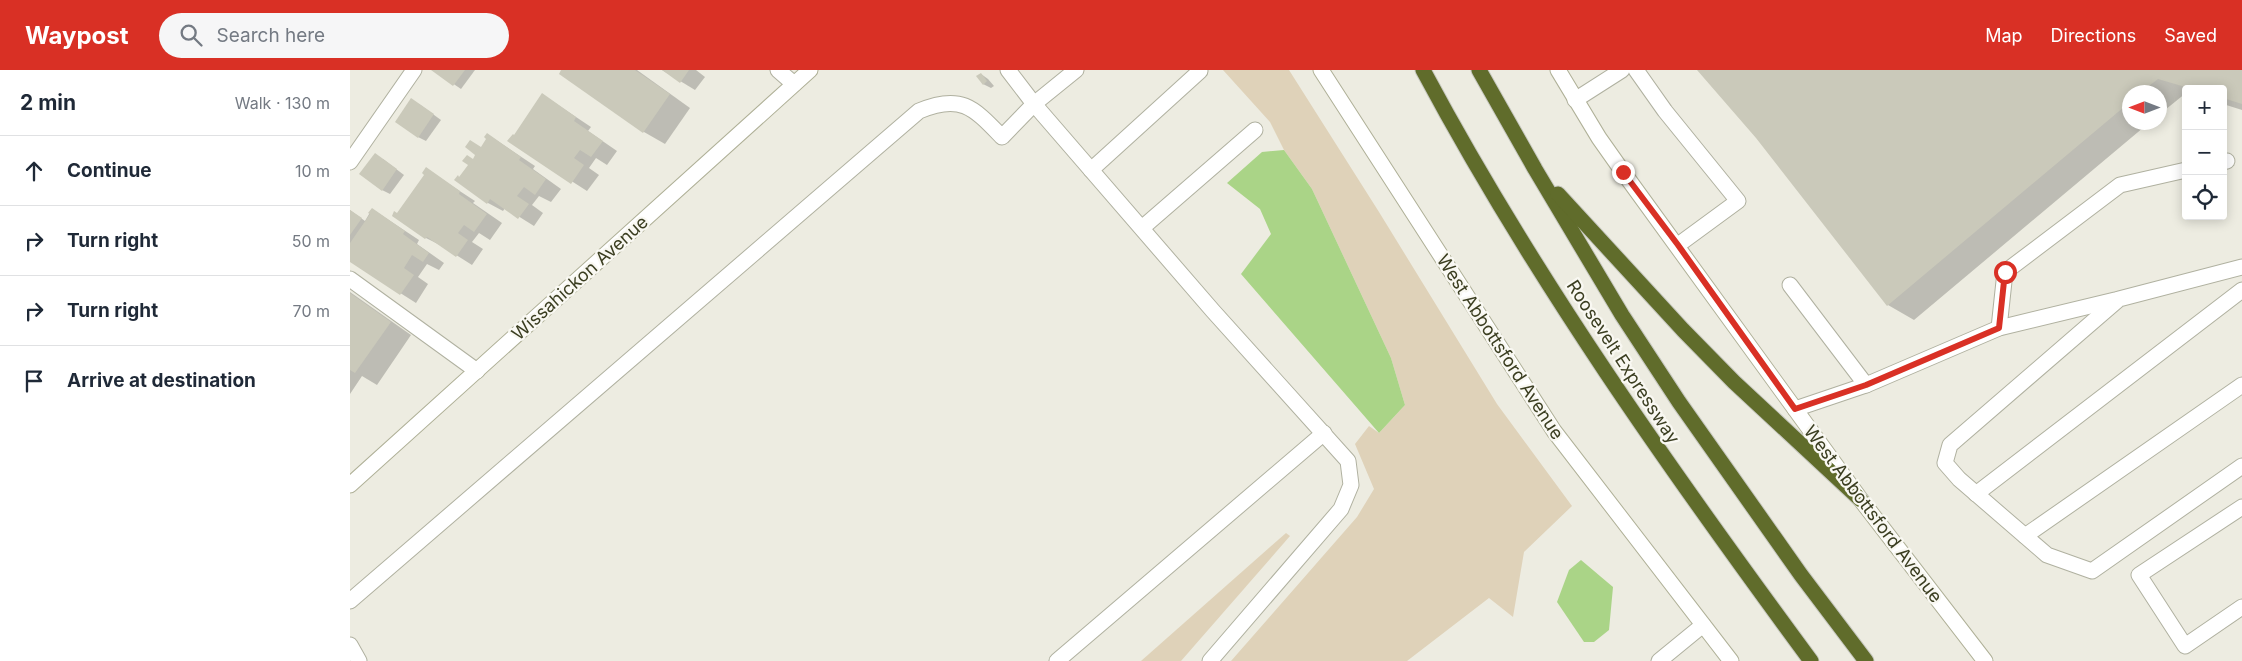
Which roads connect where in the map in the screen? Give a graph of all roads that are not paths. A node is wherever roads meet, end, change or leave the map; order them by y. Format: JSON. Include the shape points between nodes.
{"nodes":[{"id":1,"x":414,"y":70,"type":"edge"},
{"id":2,"x":778,"y":70,"type":"edge"},
{"id":3,"x":810,"y":70,"type":"edge"},
{"id":4,"x":1076,"y":70,"type":"edge"},
{"id":5,"x":1321,"y":70,"type":"edge"},
{"id":6,"x":1422,"y":70,"type":"edge"},
{"id":7,"x":1479,"y":70,"type":"edge"},
{"id":8,"x":1558,"y":70,"type":"edge"},
{"id":9,"x":1622,"y":70,"type":"edge"},
{"id":10,"x":1636,"y":70,"type":"edge"},
{"id":11,"x":1200,"y":71,"type":"edge"},
{"id":12,"x":1010,"y":72,"type":"edge"},
{"id":13,"x":794,"y":84,"type":"junction"},
{"id":14,"x":1575,"y":100,"type":"junction"},
{"id":15,"x":1034,"y":104,"type":"junction"},
{"id":16,"x":1255,"y":130,"type":"dead end"},
{"id":17,"x":350,"y":162,"type":"edge"},
{"id":18,"x":1091,"y":170,"type":"junction"},
{"id":19,"x":1535,"y":170,"type":"junction"},
{"id":20,"x":2182,"y":171,"type":"edge"},
{"id":21,"x":1142,"y":228,"type":"junction"},
{"id":22,"x":1678,"y":245,"type":"junction"},
{"id":23,"x":2242,"y":267,"type":"edge"},
{"id":24,"x":350,"y":279,"type":"edge"},
{"id":25,"x":1790,"y":285,"type":"dead end"},
{"id":26,"x":2242,"y":290,"type":"edge"},
{"id":27,"x":2119,"y":299,"type":"junction"},
{"id":28,"x":1999,"y":328,"type":"junction"},
{"id":29,"x":476,"y":371,"type":"junction"},
{"id":30,"x":1866,"y":385,"type":"junction"},
{"id":31,"x":2242,"y":386,"type":"edge"},
{"id":32,"x":1795,"y":409,"type":"junction"},
{"id":33,"x":1324,"y":434,"type":"junction"},
{"id":34,"x":2242,"y":466,"type":"edge"},
{"id":35,"x":350,"y":485,"type":"edge"},
{"id":36,"x":1976,"y":494,"type":"junction"},
{"id":37,"x":1861,"y":500,"type":"junction"},
{"id":38,"x":2242,"y":506,"type":"edge"},
{"id":39,"x":2025,"y":536,"type":"junction"},
{"id":40,"x":350,"y":601,"type":"edge"},
{"id":41,"x":2242,"y":606,"type":"edge"},
{"id":42,"x":1703,"y":625,"type":"junction"},
{"id":43,"x":350,"y":645,"type":"edge"},
{"id":44,"x":359,"y":661,"type":"edge"},
{"id":45,"x":1057,"y":661,"type":"edge"},
{"id":46,"x":1210,"y":661,"type":"edge"},
{"id":47,"x":1659,"y":661,"type":"edge"},
{"id":48,"x":1731,"y":661,"type":"edge"},
{"id":49,"x":1811,"y":661,"type":"edge"},
{"id":50,"x":1866,"y":661,"type":"edge"},
{"id":51,"x":1985,"y":661,"type":"edge"}],
"edges":[{"from":1,"to":17,"type":"street"},
{"from":2,"to":13,"type":"street"},
{"from":3,"to":13,"type":"street","name":"Wissahickon Avenue"},
{"from":4,"to":15,"type":"street"},
{"from":5,"to":42,"type":"street","name":"West Abbottsford Avenue","via":[[1539,410]]},
{"from":6,"to":49,"type":"highway","name":"Roosevelt Expressway","via":[[1499,203],[1616,386],[1672,470]]},
{"from":7,"to":19,"type":"highway","name":"Roosevelt Expressway"},
{"from":8,"to":14,"type":"street","name":"West Abbottsford Avenue"},
{"from":9,"to":14,"type":"street"},
{"from":10,"to":22,"type":"street","via":[[1738,201]]},
{"from":11,"to":18,"type":"street"},
{"from":12,"to":15,"type":"street"},
{"from":13,"to":29,"type":"street","name":"Wissahickon Avenue"},
{"from":14,"to":22,"type":"street","name":"West Abbottsford Avenue"},
{"from":15,"to":18,"type":"street"},
{"from":15,"to":40,"type":"street","via":[[1002,137],[975,110],[956,104],[935,104],[919,112]]},
{"from":16,"to":21,"type":"street"},
{"from":18,"to":21,"type":"street"},
{"from":19,"to":37,"type":"highway","via":[[1734,382]]},
{"from":19,"to":50,"type":"highway","name":"Roosevelt Expressway","via":[[1622,315],[1679,402]]},
{"from":20,"to":28,"type":"street","via":[[2120,185],[2005,272]]},
{"from":21,"to":33,"type":"street"},
{"from":22,"to":32,"type":"street","name":"West Abbottsford Avenue"},
{"from":23,"to":27,"type":"street"},
{"from":24,"to":29,"type":"street"},
{"from":25,"to":30,"type":"street"},
{"from":26,"to":36,"type":"street"},
{"from":27,"to":28,"type":"street"},
{"from":27,"to":36,"type":"street","via":[[1950,445],[1945,463]]},
{"from":28,"to":30,"type":"street"},
{"from":29,"to":35,"type":"street","name":"Wissahickon Avenue"},
{"from":30,"to":32,"type":"street"},
{"from":31,"to":39,"type":"street"},
{"from":32,"to":37,"type":"street","name":"West Abbottsford Avenue"},
{"from":33,"to":45,"type":"street"},
{"from":33,"to":46,"type":"street","via":[[1348,461],[1351,485],[1341,509]]},
{"from":34,"to":39,"type":"street","via":[[2092,571],[2048,555]]},
{"from":36,"to":39,"type":"street"},
{"from":37,"to":51,"type":"street","name":"West Abbottsford Avenue"},
{"from":38,"to":41,"type":"street","via":[[2138,575],[2186,646]]},
{"from":42,"to":47,"type":"street"},
{"from":42,"to":48,"type":"street","name":"West Abbottsford Avenue"},
{"from":43,"to":44,"type":"street"}]}
